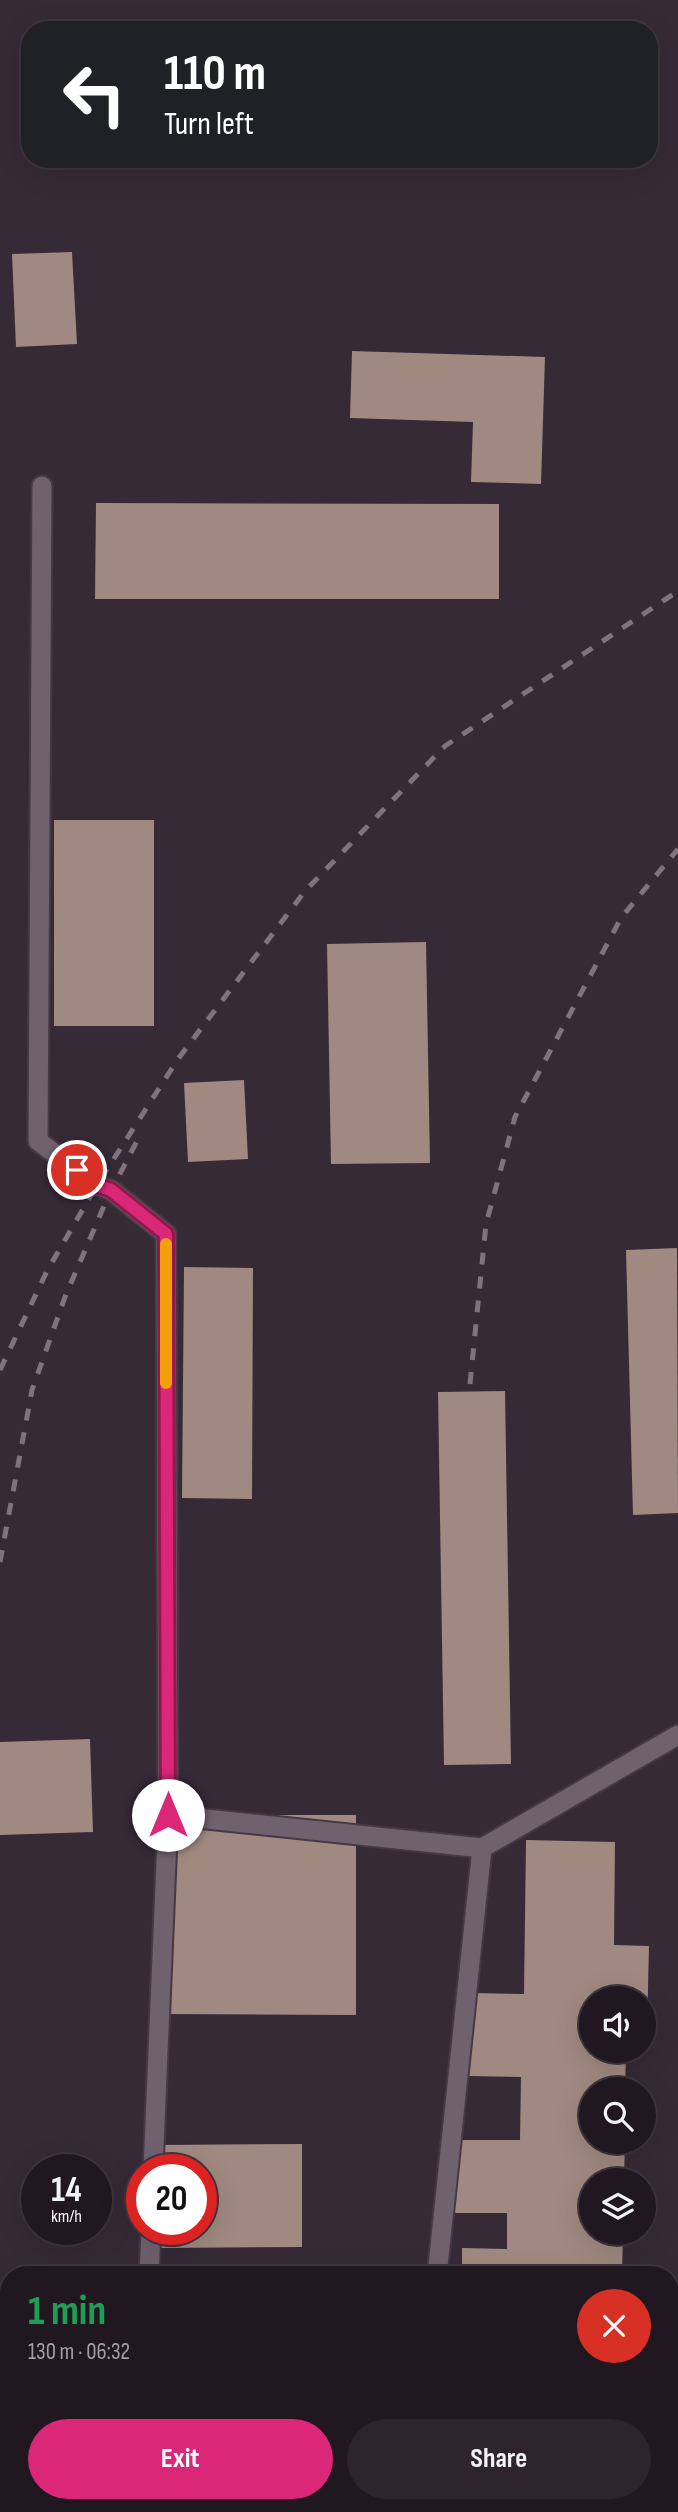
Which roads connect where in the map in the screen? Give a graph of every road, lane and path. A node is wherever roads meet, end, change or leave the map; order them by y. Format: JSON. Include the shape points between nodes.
{"nodes":[{"id":1,"x":42,"y":486,"type":"dead end"},
{"id":2,"x":678,"y":1735,"type":"edge"},
{"id":3,"x":168,"y":1815,"type":"junction"},
{"id":4,"x":482,"y":1848,"type":"junction"},
{"id":5,"x":154,"y":2154,"type":"edge"},
{"id":6,"x":150,"y":2245,"type":"edge"},
{"id":7,"x":149,"y":2266,"type":"edge"},
{"id":8,"x":438,"y":2266,"type":"edge"}],
"edges":[{"from":1,"to":3,"type":"lane","via":[[38,1141],[166,1234]]},
{"from":2,"to":4,"type":"lane"},
{"from":3,"to":4,"type":"lane"},
{"from":3,"to":5,"type":"lane"},
{"from":4,"to":8,"type":"lane"},
{"from":6,"to":7,"type":"lane"}]}
